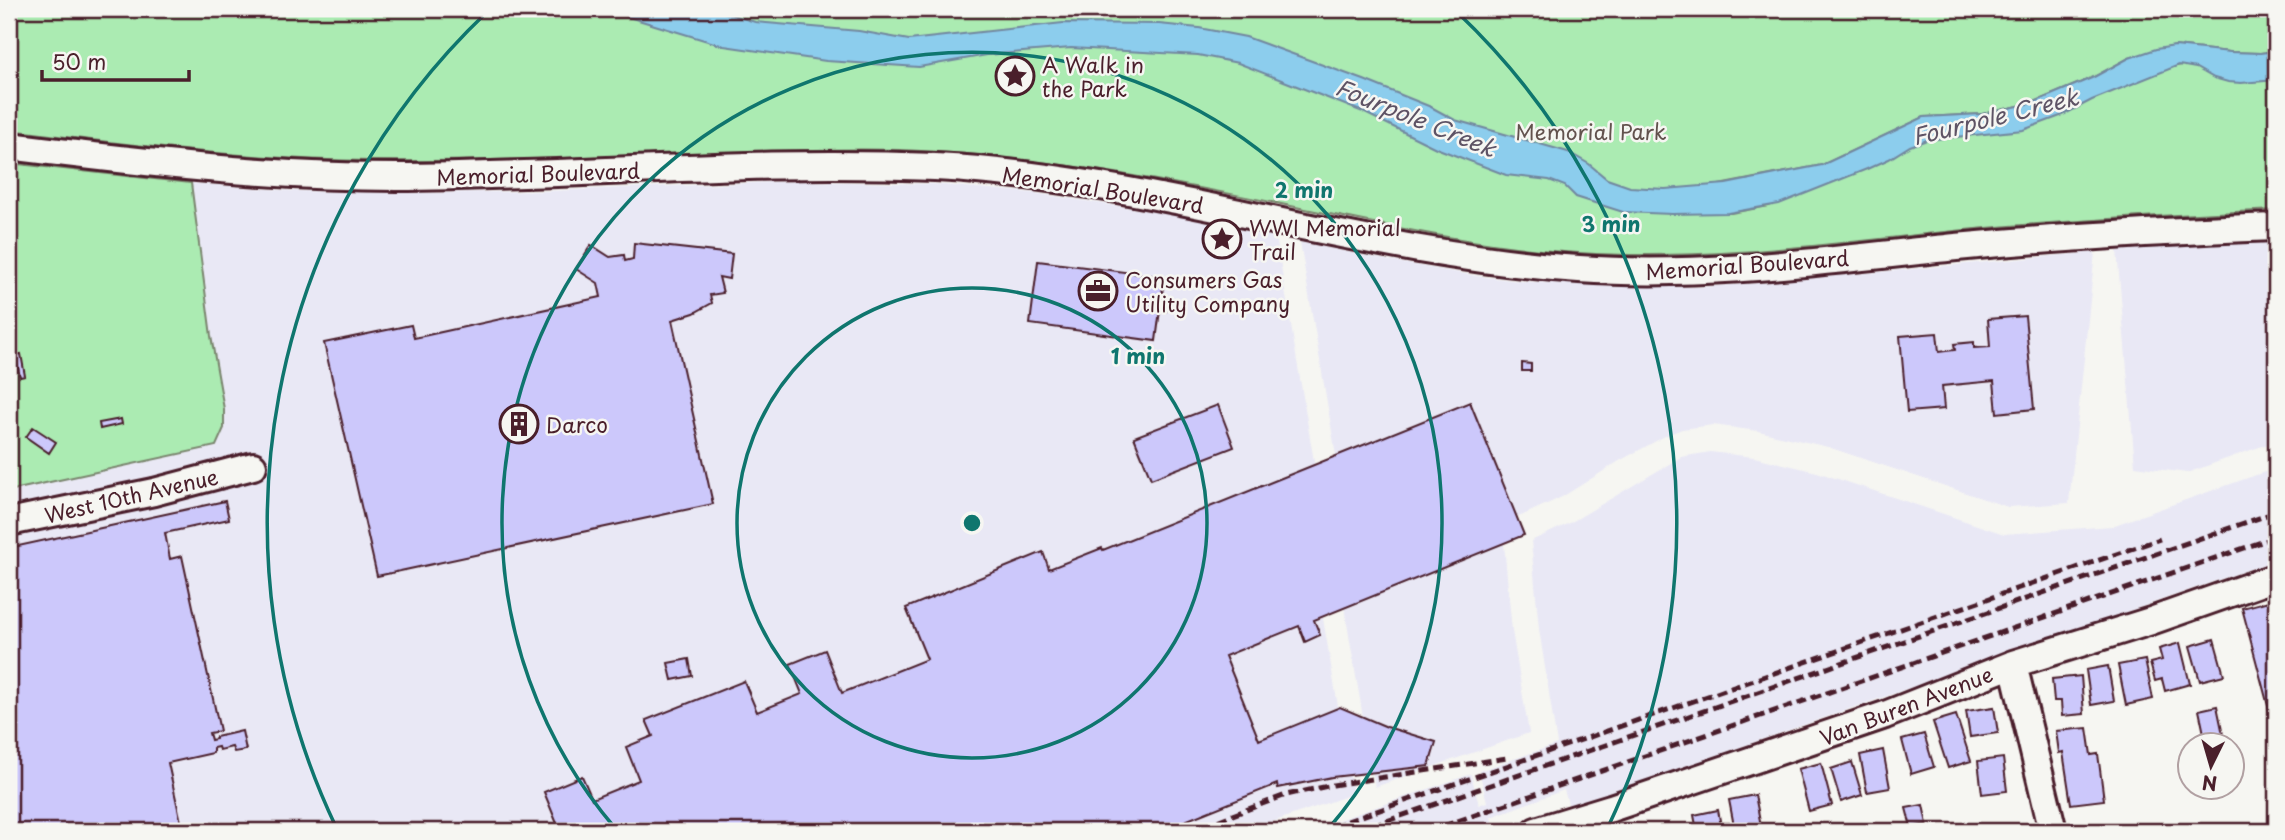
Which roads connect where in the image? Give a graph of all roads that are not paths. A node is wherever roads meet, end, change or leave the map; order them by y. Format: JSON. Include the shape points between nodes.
{"nodes":[{"id":1,"x":9,"y":146,"type":"edge"},
{"id":2,"x":2276,"y":227,"type":"edge"},
{"id":3,"x":253,"y":466,"type":"dead end"},
{"id":4,"x":9,"y":522,"type":"edge"},
{"id":5,"x":2276,"y":578,"type":"edge"},
{"id":6,"x":2013,"y":664,"type":"junction"},
{"id":7,"x":1536,"y":831,"type":"edge"},
{"id":8,"x":2053,"y":831,"type":"edge"}],
"edges":[{"from":1,"to":2,"type":"street","name":"Memorial Boulevard","via":[[305,175],[474,176],[799,166],[942,168],[1149,194],[1450,255],[1616,271],[1731,270],[2082,236]]},
{"from":3,"to":4,"type":"street","name":"West 10th Avenue"},
{"from":5,"to":6,"type":"street","name":"Van Buren Avenue"},
{"from":6,"to":7,"type":"street","name":"Van Buren Avenue","via":[[1885,715]]},
{"from":6,"to":8,"type":"street"}]}
